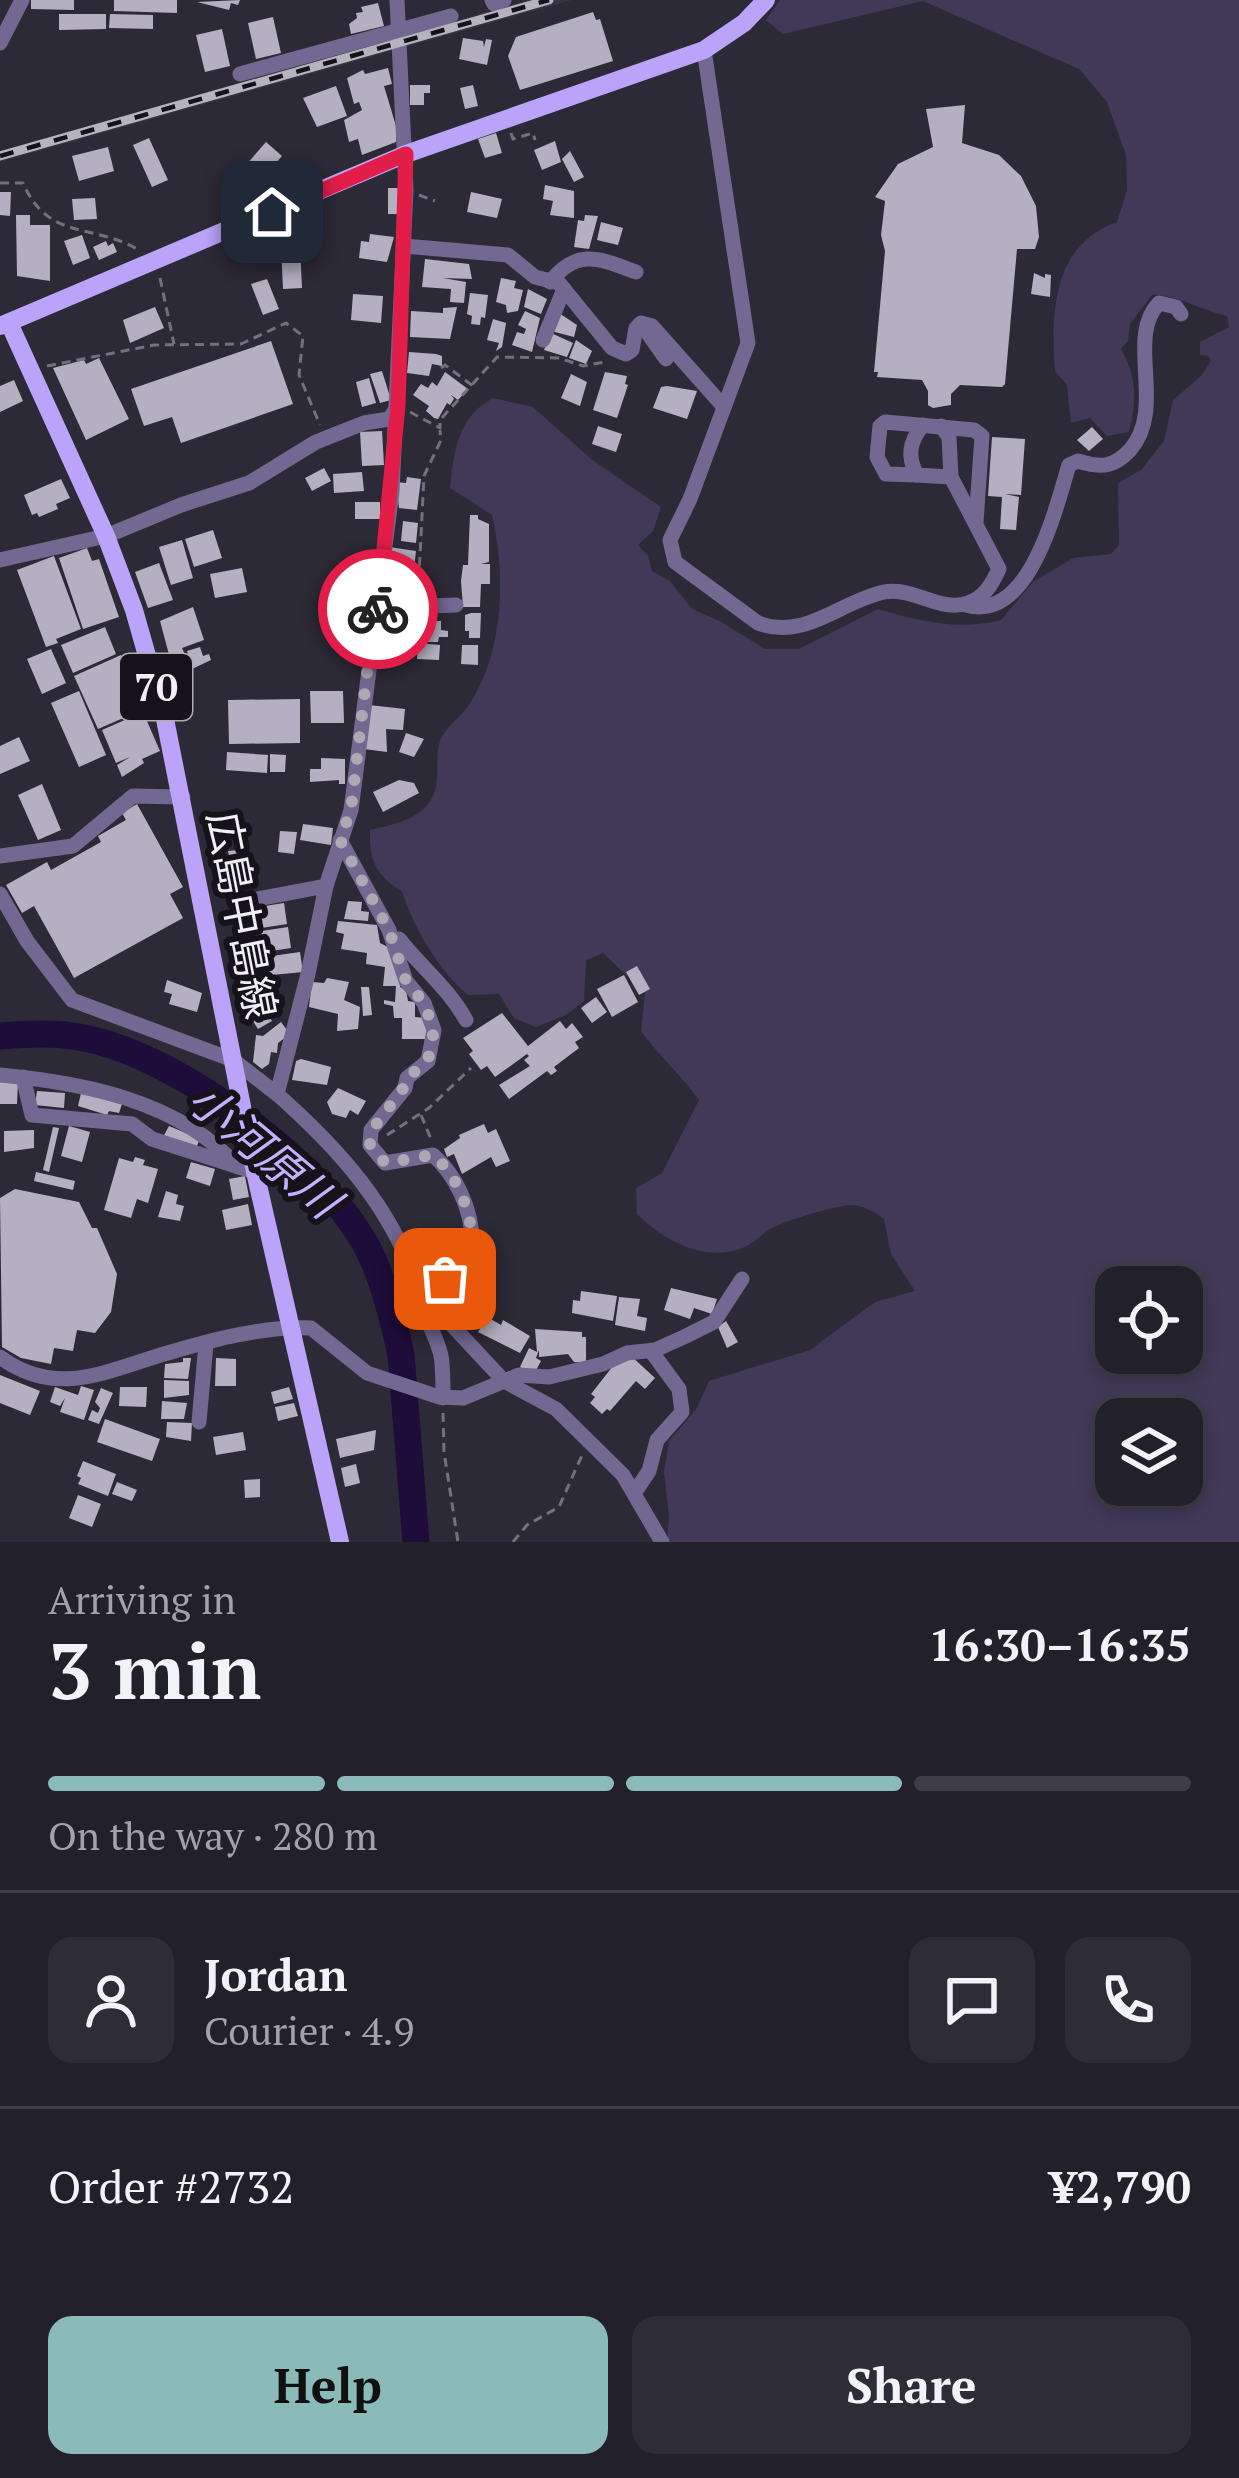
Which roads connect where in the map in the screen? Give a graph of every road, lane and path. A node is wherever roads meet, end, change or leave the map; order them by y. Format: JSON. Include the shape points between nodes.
{"nodes":[{"id":1,"x":22,"y":0,"type":"edge"},
{"id":2,"x":397,"y":0,"type":"edge"},
{"id":3,"x":492,"y":0,"type":"edge"},
{"id":4,"x":505,"y":0,"type":"edge"},
{"id":5,"x":766,"y":0,"type":"edge"},
{"id":6,"x":451,"y":16,"type":"dead end"},
{"id":7,"x":399,"y":30,"type":"junction"},
{"id":8,"x":0,"y":44,"type":"edge"},
{"id":9,"x":704,"y":50,"type":"junction"},
{"id":10,"x":241,"y":74,"type":"dead end"},
{"id":11,"x":508,"y":126,"type":"dead end"},
{"id":12,"x":535,"y":140,"type":"dead end"},
{"id":13,"x":406,"y":154,"type":"junction"},
{"id":14,"x":0,"y":183,"type":"edge"},
{"id":15,"x":412,"y":192,"type":"dead end"},
{"id":16,"x":435,"y":201,"type":"dead end"},
{"id":17,"x":404,"y":246,"type":"junction"},
{"id":18,"x":144,"y":253,"type":"dead end"},
{"id":19,"x":158,"y":271,"type":"dead end"},
{"id":20,"x":636,"y":272,"type":"dead end"},
{"id":21,"x":557,"y":285,"type":"junction"},
{"id":22,"x":1181,"y":314,"type":"dead end"},
{"id":23,"x":641,"y":323,"type":"junction"},
{"id":24,"x":4,"y":324,"type":"edge"},
{"id":25,"x":543,"y":340,"type":"dead end"},
{"id":26,"x":174,"y":344,"type":"junction"},
{"id":27,"x":621,"y":352,"type":"junction"},
{"id":28,"x":666,"y":359,"type":"dead end"},
{"id":29,"x":39,"y":368,"type":"dead end"},
{"id":30,"x":441,"y":368,"type":"dead end"},
{"id":31,"x":473,"y":386,"type":"junction"},
{"id":32,"x":398,"y":406,"type":"junction"},
{"id":33,"x":724,"y":407,"type":"junction"},
{"id":34,"x":923,"y":425,"type":"junction"},
{"id":35,"x":941,"y":426,"type":"junction"},
{"id":36,"x":440,"y":428,"type":"junction"},
{"id":37,"x":326,"y":438,"type":"junction"},
{"id":38,"x":917,"y":476,"type":"junction"},
{"id":39,"x":951,"y":477,"type":"junction"},
{"id":40,"x":976,"y":525,"type":"junction"},
{"id":41,"x":106,"y":536,"type":"junction"},
{"id":42,"x":0,"y":560,"type":"edge"},
{"id":43,"x":964,"y":604,"type":"junction"},
{"id":44,"x":456,"y":605,"type":"dead end"},
{"id":45,"x":420,"y":614,"type":"junction"},
{"id":46,"x":369,"y":656,"type":"junction"},
{"id":47,"x":183,"y":797,"type":"junction"},
{"id":48,"x":340,"y":840,"type":"junction"},
{"id":49,"x":0,"y":856,"type":"edge"},
{"id":50,"x":326,"y":886,"type":"junction"},
{"id":51,"x":0,"y":894,"type":"edge"},
{"id":52,"x":247,"y":901,"type":"dead end"},
{"id":53,"x":382,"y":919,"type":"junction"},
{"id":54,"x":466,"y":1019,"type":"dead end"},
{"id":55,"x":234,"y":1066,"type":"junction"},
{"id":56,"x":471,"y":1068,"type":"dead end"},
{"id":57,"x":0,"y":1075,"type":"edge"},
{"id":58,"x":23,"y":1077,"type":"junction"},
{"id":59,"x":277,"y":1094,"type":"junction"},
{"id":60,"x":420,"y":1114,"type":"junction"},
{"id":61,"x":370,"y":1145,"type":"junction"},
{"id":62,"x":430,"y":1155,"type":"junction"},
{"id":63,"x":385,"y":1163,"type":"junction"},
{"id":64,"x":249,"y":1169,"type":"junction"},
{"id":65,"x":359,"y":1176,"type":"junction"},
{"id":66,"x":742,"y":1279,"type":"dead end"},
{"id":67,"x":289,"y":1328,"type":"junction"},
{"id":68,"x":206,"y":1344,"type":"junction"},
{"id":69,"x":651,"y":1351,"type":"junction"},
{"id":70,"x":0,"y":1357,"type":"edge"},
{"id":71,"x":504,"y":1381,"type":"junction"},
{"id":72,"x":441,"y":1397,"type":"junction"},
{"id":73,"x":199,"y":1422,"type":"dead end"},
{"id":74,"x":592,"y":1444,"type":"junction"},
{"id":75,"x":634,"y":1492,"type":"junction"},
{"id":76,"x":340,"y":1542,"type":"edge"},
{"id":77,"x":458,"y":1542,"type":"edge"},
{"id":78,"x":513,"y":1542,"type":"edge"},
{"id":79,"x":662,"y":1542,"type":"edge"}],
"edges":[{"from":1,"to":8,"type":"street"},
{"from":2,"to":7,"type":"street"},
{"from":3,"to":4,"type":"street"},
{"from":5,"to":9,"type":"main road"},
{"from":6,"to":7,"type":"street"},
{"from":7,"to":10,"type":"street"},
{"from":7,"to":13,"type":"street"},
{"from":9,"to":13,"type":"main road"},
{"from":9,"to":33,"type":"street","via":[[748,323]]},
{"from":11,"to":12,"type":"path","via":[[513,139],[532,133]]},
{"from":13,"to":17,"type":"street"},
{"from":13,"to":24,"type":"main road"},
{"from":14,"to":18,"type":"path","via":[[23,183],[34,208]]},
{"from":15,"to":16,"type":"path"},
{"from":17,"to":21,"type":"street","via":[[508,254]]},
{"from":17,"to":32,"type":"street"},
{"from":19,"to":26,"type":"path"},
{"from":20,"to":21,"type":"street","via":[[594,256],[562,266]]},
{"from":21,"to":25,"type":"street"},
{"from":21,"to":27,"type":"street"},
{"from":22,"to":43,"type":"street","via":[[1159,304],[1150,314],[1141,436],[1118,463],[1069,465],[1052,527],[1019,584],[987,607]]},
{"from":23,"to":27,"type":"street","via":[[632,350]]},
{"from":23,"to":28,"type":"street"},
{"from":23,"to":33,"type":"street"},
{"from":24,"to":41,"type":"main road","name":"広島中島線","number":"70"},
{"from":26,"to":29,"type":"path"},
{"from":26,"to":37,"type":"path","via":[[241,344],[286,322],[303,336],[299,375]]},
{"from":27,"to":31,"type":"path","via":[[583,366],[497,358]]},
{"from":30,"to":31,"type":"path"},
{"from":31,"to":36,"type":"path"},
{"from":32,"to":36,"type":"path"},
{"from":32,"to":37,"type":"street","via":[[389,419]]},
{"from":32,"to":46,"type":"street"},
{"from":33,"to":43,"type":"street","via":[[670,541],[675,562],[766,626],[800,626],[884,592]]},
{"from":34,"to":35,"type":"street"},
{"from":34,"to":38,"type":"street","via":[[910,449]]},
{"from":34,"to":38,"type":"street","via":[[880,426],[880,468]]},
{"from":35,"to":39,"type":"street","via":[[950,437]]},
{"from":35,"to":40,"type":"street","via":[[982,436]]},
{"from":36,"to":45,"type":"path","via":[[424,476]]},
{"from":37,"to":41,"type":"street","via":[[249,483]]},
{"from":38,"to":39,"type":"street"},
{"from":39,"to":40,"type":"street"},
{"from":40,"to":43,"type":"street","via":[[999,569]]},
{"from":41,"to":42,"type":"street"},
{"from":41,"to":47,"type":"main road","name":"広島中島線","number":"70"},
{"from":44,"to":45,"type":"street"},
{"from":45,"to":46,"type":"street","via":[[395,653]]},
{"from":46,"to":48,"type":"street","via":[[351,809]]},
{"from":47,"to":49,"type":"street","via":[[133,796],[73,846]]},
{"from":47,"to":55,"type":"main road","name":"広島中島線","number":"70"},
{"from":48,"to":50,"type":"street"},
{"from":48,"to":53,"type":"street"},
{"from":50,"to":52,"type":"street"},
{"from":50,"to":59,"type":"street"},
{"from":51,"to":55,"type":"street","via":[[72,1000]]},
{"from":53,"to":54,"type":"street"},
{"from":53,"to":61,"type":"street","via":[[434,1030],[428,1060],[371,1130]]},
{"from":55,"to":59,"type":"street"},
{"from":55,"to":64,"type":"main road","name":"広島中島線","number":"70"},
{"from":56,"to":60,"type":"path"},
{"from":57,"to":58,"type":"street"},
{"from":58,"to":64,"type":"street","via":[[105,1092],[176,1118]]},
{"from":58,"to":64,"type":"street","via":[[32,1115],[119,1120],[169,1146]]},
{"from":59,"to":65,"type":"street"},
{"from":60,"to":61,"type":"path"},
{"from":60,"to":62,"type":"path"},
{"from":61,"to":63,"type":"street"},
{"from":62,"to":63,"type":"street"},
{"from":62,"to":71,"type":"street","via":[[454,1179],[472,1229],[470,1248],[440,1288],[441,1308]]},
{"from":63,"to":65,"type":"street"},
{"from":64,"to":67,"type":"main road","name":"広島中島線","number":"70"},
{"from":65,"to":72,"type":"street","via":[[399,1243],[441,1344]]},
{"from":66,"to":69,"type":"street","via":[[714,1322]]},
{"from":67,"to":68,"type":"street"},
{"from":67,"to":72,"type":"street","via":[[310,1328],[376,1376]]},
{"from":67,"to":76,"type":"main road","name":"広島中島線","number":"70"},
{"from":68,"to":70,"type":"street","via":[[76,1378],[22,1372]]},
{"from":68,"to":73,"type":"street"},
{"from":69,"to":71,"type":"street"},
{"from":69,"to":75,"type":"street","via":[[679,1389],[682,1412],[657,1440]]},
{"from":71,"to":72,"type":"street","via":[[475,1395]]},
{"from":71,"to":74,"type":"street","via":[[556,1409]]},
{"from":72,"to":77,"type":"path"},
{"from":74,"to":75,"type":"street"},
{"from":74,"to":78,"type":"path","via":[[559,1507]]},
{"from":75,"to":79,"type":"street"}]}
